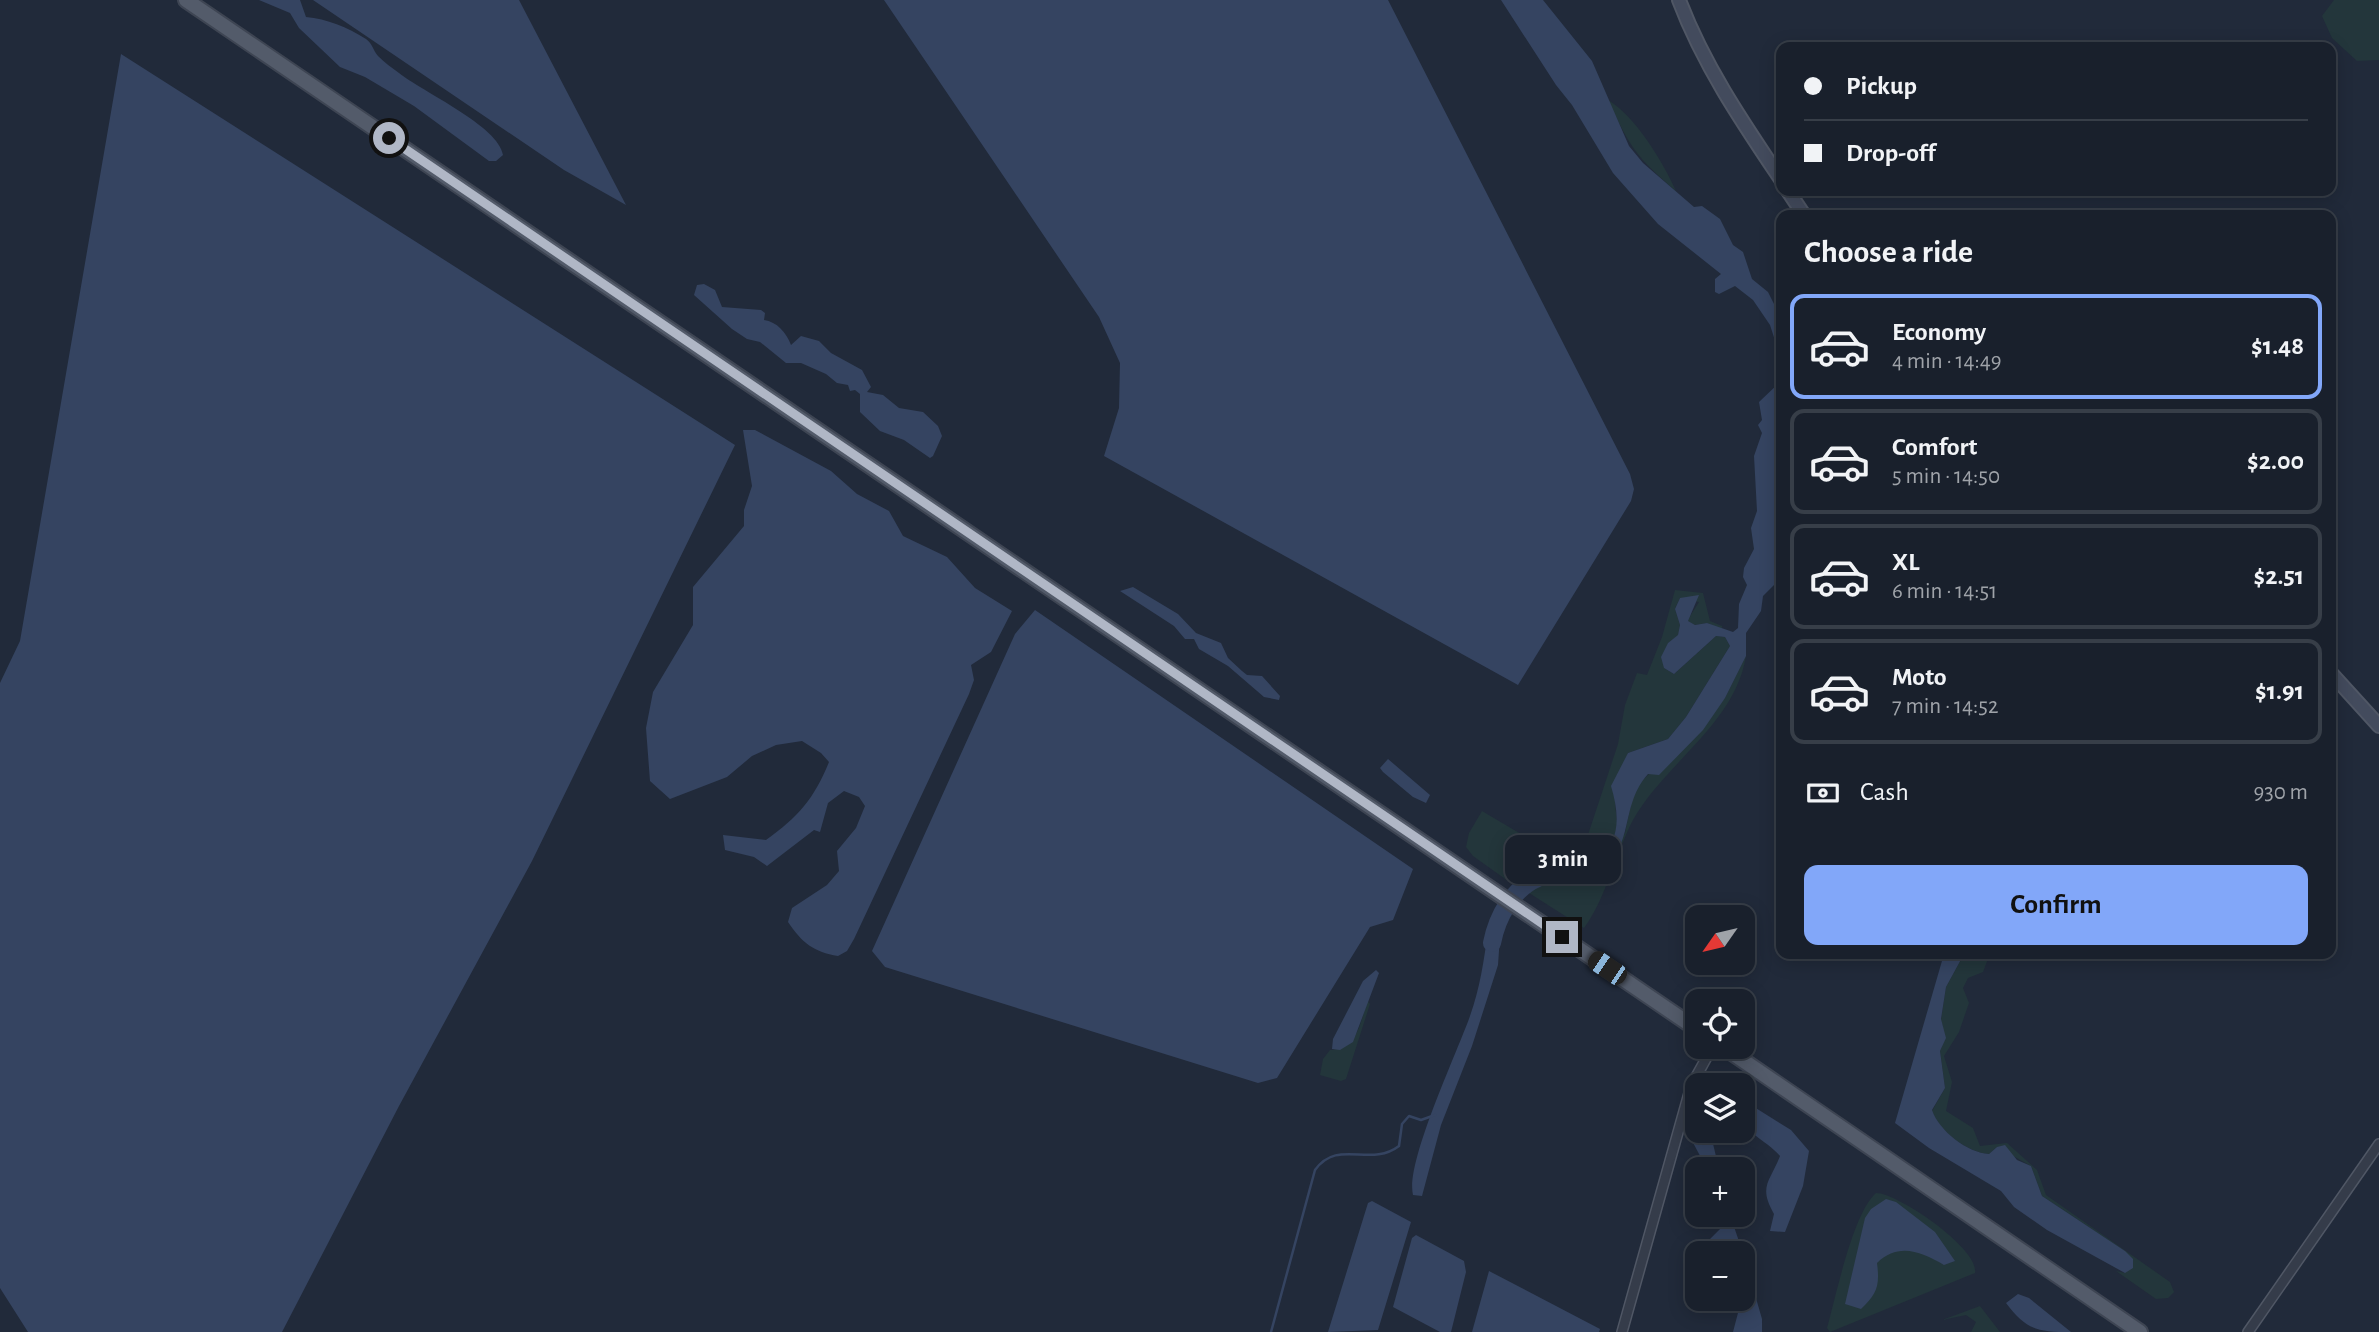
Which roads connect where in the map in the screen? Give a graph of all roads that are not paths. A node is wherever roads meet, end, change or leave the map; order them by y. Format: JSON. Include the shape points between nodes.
{"nodes":[{"id":1,"x":186,"y":0,"type":"edge"},
{"id":2,"x":1679,"y":0,"type":"edge"},
{"id":3,"x":1776,"y":172,"type":"edge"},
{"id":4,"x":2336,"y":679,"type":"edge"},
{"id":5,"x":2379,"y":726,"type":"edge"},
{"id":6,"x":1685,"y":1021,"type":"edge"},
{"id":7,"x":1706,"y":1059,"type":"edge"},
{"id":8,"x":1741,"y":1059,"type":"edge"},
{"id":9,"x":2379,"y":1144,"type":"edge"},
{"id":10,"x":1622,"y":1332,"type":"edge"},
{"id":11,"x":2140,"y":1332,"type":"edge"},
{"id":12,"x":2248,"y":1332,"type":"edge"}],
"edges":[{"from":1,"to":6,"type":"main road"},
{"from":2,"to":3,"type":"main road","via":[[1705,60]]},
{"from":4,"to":5,"type":"main road"},
{"from":7,"to":10,"type":"street","via":[[1691,1086]]},
{"from":8,"to":11,"type":"main road"},
{"from":9,"to":12,"type":"street"}]}
